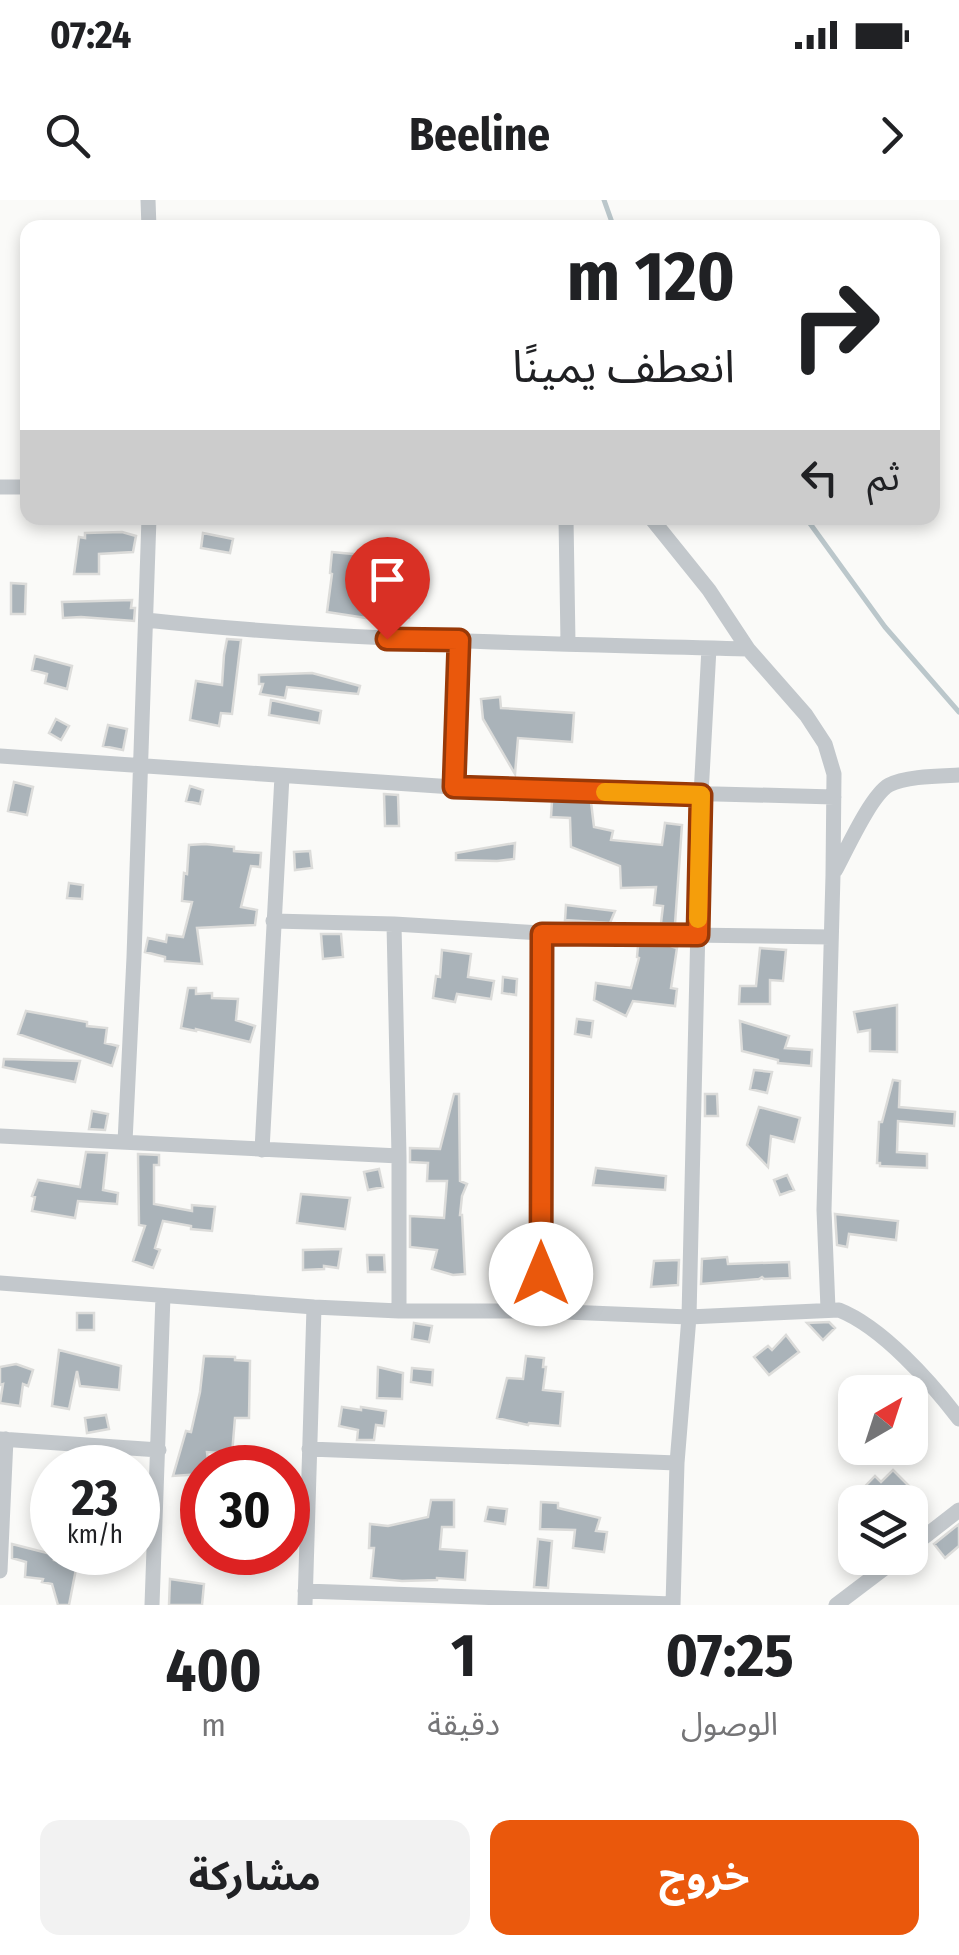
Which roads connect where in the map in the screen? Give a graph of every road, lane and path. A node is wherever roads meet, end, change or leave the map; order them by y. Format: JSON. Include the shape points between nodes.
{"nodes":[{"id":1,"x":148,"y":525,"type":"edge"},
{"id":2,"x":566,"y":525,"type":"edge"},
{"id":3,"x":657,"y":525,"type":"edge"},
{"id":4,"x":146,"y":620,"type":"junction"},
{"id":5,"x":459,"y":640,"type":"junction"},
{"id":6,"x":568,"y":644,"type":"junction"},
{"id":7,"x":709,"y":648,"type":"junction"},
{"id":8,"x":748,"y":649,"type":"junction"},
{"id":9,"x":0,"y":756,"type":"edge"},
{"id":10,"x":140,"y":765,"type":"junction"},
{"id":11,"x":959,"y":775,"type":"edge"},
{"id":12,"x":282,"y":776,"type":"junction"},
{"id":13,"x":454,"y":787,"type":"junction"},
{"id":14,"x":701,"y":795,"type":"junction"},
{"id":15,"x":834,"y":797,"type":"junction"},
{"id":16,"x":833,"y":875,"type":"junction"},
{"id":17,"x":273,"y":921,"type":"junction"},
{"id":18,"x":394,"y":924,"type":"junction"},
{"id":19,"x":542,"y":934,"type":"junction"},
{"id":20,"x":698,"y":935,"type":"junction"},
{"id":21,"x":830,"y":937,"type":"junction"},
{"id":22,"x":0,"y":1136,"type":"edge"},
{"id":23,"x":125,"y":1142,"type":"junction"},
{"id":24,"x":262,"y":1150,"type":"junction"},
{"id":25,"x":399,"y":1156,"type":"junction"},
{"id":26,"x":0,"y":1283,"type":"edge"},
{"id":27,"x":164,"y":1296,"type":"junction"},
{"id":28,"x":314,"y":1306,"type":"junction"},
{"id":29,"x":828,"y":1309,"type":"junction"},
{"id":30,"x":399,"y":1311,"type":"junction"},
{"id":31,"x":541,"y":1312,"type":"junction"},
{"id":32,"x":689,"y":1316,"type":"junction"},
{"id":33,"x":959,"y":1419,"type":"edge"},
{"id":34,"x":3,"y":1439,"type":"edge"},
{"id":35,"x":88,"y":1445,"type":"edge"},
{"id":36,"x":159,"y":1445,"type":"edge"},
{"id":37,"x":308,"y":1445,"type":"edge"},
{"id":38,"x":310,"y":1449,"type":"edge"},
{"id":39,"x":677,"y":1463,"type":"junction"},
{"id":40,"x":959,"y":1510,"type":"edge"},
{"id":41,"x":928,"y":1534,"type":"edge"},
{"id":42,"x":0,"y":1571,"type":"edge"},
{"id":43,"x":153,"y":1575,"type":"edge"},
{"id":44,"x":876,"y":1575,"type":"edge"},
{"id":45,"x":305,"y":1598,"type":"edge"},
{"id":46,"x":532,"y":1602,"type":"edge"},
{"id":47,"x":673,"y":1604,"type":"edge"},
{"id":48,"x":152,"y":1605,"type":"edge"},
{"id":49,"x":836,"y":1605,"type":"edge"}],
"edges":[{"from":1,"to":4,"type":"street"},
{"from":2,"to":6,"type":"street"},
{"from":3,"to":8,"type":"street"},
{"from":4,"to":5,"type":"street"},
{"from":4,"to":10,"type":"street"},
{"from":5,"to":6,"type":"street"},
{"from":5,"to":13,"type":"street"},
{"from":6,"to":7,"type":"street"},
{"from":7,"to":8,"type":"street"},
{"from":7,"to":14,"type":"street"},
{"from":8,"to":15,"type":"street","via":[[825,744]]},
{"from":9,"to":10,"type":"street"},
{"from":10,"to":12,"type":"street"},
{"from":10,"to":23,"type":"street"},
{"from":11,"to":16,"type":"street","via":[[887,786]]},
{"from":12,"to":13,"type":"street"},
{"from":12,"to":17,"type":"street"},
{"from":13,"to":14,"type":"street"},
{"from":14,"to":15,"type":"street"},
{"from":14,"to":20,"type":"street"},
{"from":15,"to":16,"type":"street"},
{"from":16,"to":21,"type":"street"},
{"from":17,"to":18,"type":"street"},
{"from":17,"to":24,"type":"street"},
{"from":18,"to":19,"type":"street"},
{"from":18,"to":25,"type":"street"},
{"from":19,"to":20,"type":"street"},
{"from":19,"to":31,"type":"street"},
{"from":20,"to":21,"type":"street"},
{"from":20,"to":32,"type":"street"},
{"from":21,"to":29,"type":"street"},
{"from":22,"to":23,"type":"street"},
{"from":23,"to":24,"type":"street"},
{"from":24,"to":25,"type":"street"},
{"from":25,"to":30,"type":"street"},
{"from":26,"to":27,"type":"street"},
{"from":27,"to":28,"type":"street"},
{"from":27,"to":36,"type":"street"},
{"from":28,"to":30,"type":"street"},
{"from":28,"to":37,"type":"street"},
{"from":29,"to":32,"type":"street"},
{"from":29,"to":33,"type":"street","via":[[872,1330]]},
{"from":30,"to":31,"type":"street"},
{"from":31,"to":32,"type":"street"},
{"from":32,"to":39,"type":"street"},
{"from":34,"to":35,"type":"street"},
{"from":34,"to":42,"type":"street"},
{"from":38,"to":39,"type":"street"},
{"from":39,"to":47,"type":"street"},
{"from":40,"to":41,"type":"street"},
{"from":43,"to":48,"type":"street"},
{"from":44,"to":49,"type":"street"},
{"from":45,"to":46,"type":"street"},
{"from":46,"to":47,"type":"street"}]}
